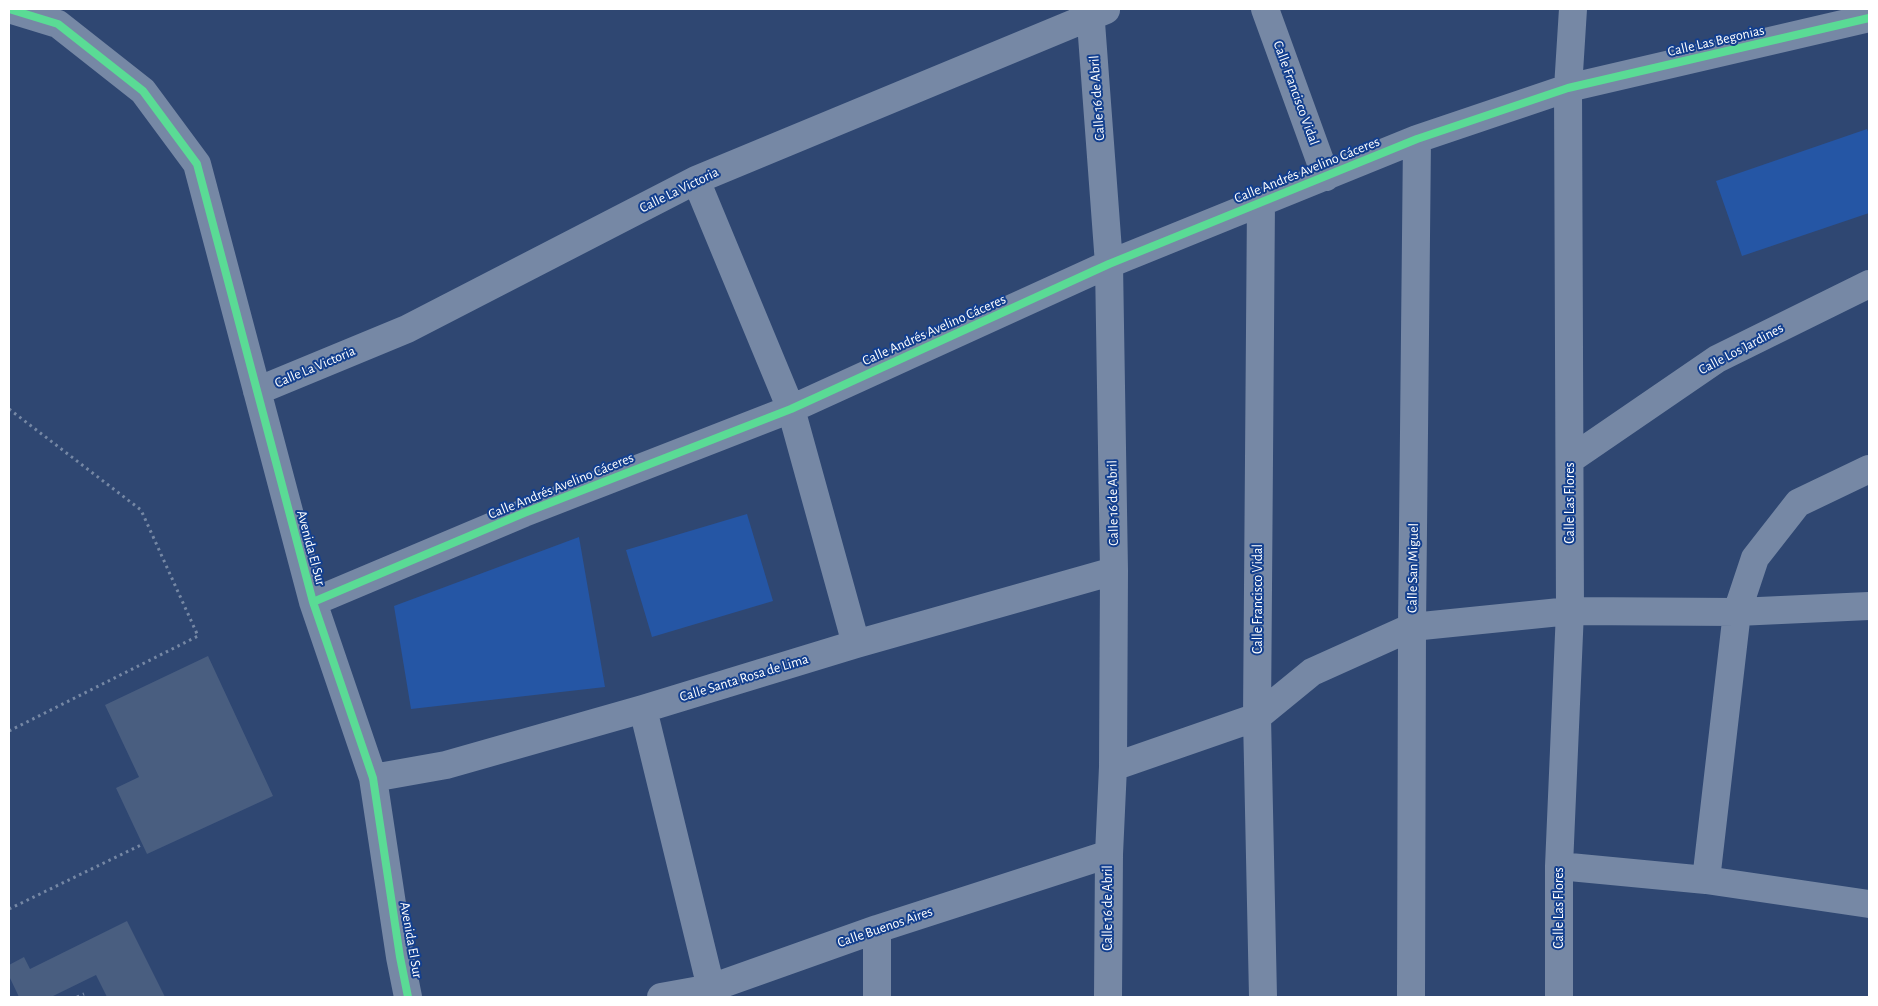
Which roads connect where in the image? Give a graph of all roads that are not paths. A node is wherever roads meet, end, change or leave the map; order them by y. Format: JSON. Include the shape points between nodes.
{"nodes":[{"id":1,"x":9,"y":9,"type":"edge"},
{"id":2,"x":1265,"y":9,"type":"edge"},
{"id":3,"x":1573,"y":9,"type":"edge"},
{"id":4,"x":1097,"y":11,"type":"edge"},
{"id":5,"x":60,"y":17,"type":"edge"},
{"id":6,"x":1869,"y":18,"type":"edge"},
{"id":7,"x":1568,"y":88,"type":"junction"},
{"id":8,"x":1417,"y":139,"type":"junction"},
{"id":9,"x":1326,"y":177,"type":"junction"},
{"id":10,"x":696,"y":180,"type":"junction"},
{"id":11,"x":1261,"y":202,"type":"junction"},
{"id":12,"x":1109,"y":264,"type":"junction"},
{"id":13,"x":1869,"y":284,"type":"edge"},
{"id":14,"x":257,"y":391,"type":"junction"},
{"id":15,"x":791,"y":409,"type":"junction"},
{"id":16,"x":1571,"y":459,"type":"junction"},
{"id":17,"x":1869,"y":469,"type":"edge"},
{"id":18,"x":1114,"y":572,"type":"junction"},
{"id":19,"x":313,"y":602,"type":"junction"},
{"id":20,"x":1869,"y":606,"type":"edge"},
{"id":21,"x":1570,"y":611,"type":"junction"},
{"id":22,"x":1737,"y":612,"type":"junction"},
{"id":23,"x":1412,"y":627,"type":"junction"},
{"id":24,"x":856,"y":644,"type":"junction"},
{"id":25,"x":643,"y":709,"type":"junction"},
{"id":26,"x":1257,"y":717,"type":"junction"},
{"id":27,"x":1113,"y":767,"type":"junction"},
{"id":28,"x":373,"y":778,"type":"junction"},
{"id":29,"x":1109,"y":854,"type":"junction"},
{"id":30,"x":1559,"y":866,"type":"junction"},
{"id":31,"x":1706,"y":880,"type":"junction"},
{"id":32,"x":1869,"y":904,"type":"edge"},
{"id":33,"x":877,"y":930,"type":"junction"},
{"id":34,"x":711,"y":993,"type":"edge"},
{"id":35,"x":408,"y":997,"type":"edge"},
{"id":36,"x":661,"y":997,"type":"edge"},
{"id":37,"x":877,"y":997,"type":"edge"},
{"id":38,"x":1108,"y":997,"type":"edge"},
{"id":39,"x":1263,"y":997,"type":"edge"},
{"id":40,"x":1411,"y":997,"type":"edge"},
{"id":41,"x":1559,"y":997,"type":"edge"}],
"edges":[{"from":1,"to":5,"type":"street"},
{"from":2,"to":9,"type":"street","name":"Calle Francisco Vidal"},
{"from":3,"to":7,"type":"street","name":"Calle Las Flores"},
{"from":4,"to":10,"type":"street","name":"Calle La Victoria"},
{"from":4,"to":12,"type":"street","name":"Calle 16 de Abril"},
{"from":5,"to":14,"type":"street","name":"Avenida El Sur","via":[[143,91],[197,164]]},
{"from":6,"to":7,"type":"street","name":"Calle Las Begonias"},
{"from":7,"to":8,"type":"street","name":"Calle Andrés Avelino Cáceres"},
{"from":7,"to":16,"type":"street","name":"Calle Las Flores"},
{"from":8,"to":9,"type":"street","name":"Calle Andrés Avelino Cáceres"},
{"from":8,"to":23,"type":"street","name":"Calle San Miguel"},
{"from":9,"to":11,"type":"street","name":"Calle Andrés Avelino Cáceres"},
{"from":10,"to":14,"type":"street","name":"Calle La Victoria","via":[[407,329]]},
{"from":10,"to":15,"type":"street"},
{"from":11,"to":12,"type":"street","name":"Calle Andrés Avelino Cáceres"},
{"from":11,"to":26,"type":"street","name":"Calle Francisco Vidal"},
{"from":12,"to":15,"type":"street","name":"Calle Andrés Avelino Cáceres"},
{"from":12,"to":18,"type":"street","name":"Calle 16 de Abril"},
{"from":13,"to":16,"type":"street","name":"Calle Los Jardines","via":[[1717,359]]},
{"from":14,"to":19,"type":"street","name":"Avenida El Sur"},
{"from":15,"to":19,"type":"street","name":"Calle Andrés Avelino Cáceres","via":[[524,513]]},
{"from":15,"to":24,"type":"street"},
{"from":16,"to":21,"type":"street","name":"Calle Las Flores"},
{"from":17,"to":22,"type":"street","via":[[1798,503],[1755,558]]},
{"from":18,"to":24,"type":"street","name":"Calle Santa Rosa de Lima"},
{"from":18,"to":27,"type":"street","name":"Calle 16 de Abril"},
{"from":19,"to":28,"type":"street","name":"Avenida El Sur"},
{"from":20,"to":22,"type":"street"},
{"from":21,"to":22,"type":"street"},
{"from":21,"to":23,"type":"street"},
{"from":21,"to":30,"type":"street","name":"Calle Las Flores"},
{"from":22,"to":31,"type":"street"},
{"from":23,"to":26,"type":"street","via":[[1312,672]]},
{"from":23,"to":40,"type":"street","name":"Calle San Miguel"},
{"from":24,"to":25,"type":"street","name":"Calle Santa Rosa de Lima"},
{"from":25,"to":28,"type":"street","name":"Calle Santa Rosa de Lima","via":[[446,765]]},
{"from":25,"to":34,"type":"street"},
{"from":26,"to":27,"type":"street"},
{"from":26,"to":39,"type":"street","name":"Calle Francisco Vidal"},
{"from":27,"to":29,"type":"street","name":"Calle 16 de Abril"},
{"from":28,"to":35,"type":"street","name":"Avenida El Sur"},
{"from":29,"to":33,"type":"street","name":"Calle Buenos Aires"},
{"from":29,"to":38,"type":"street","name":"Calle 16 de Abril"},
{"from":30,"to":31,"type":"street"},
{"from":30,"to":41,"type":"street","name":"Calle Las Flores"},
{"from":31,"to":32,"type":"street"},
{"from":33,"to":34,"type":"street","name":"Calle Buenos Aires"},
{"from":33,"to":37,"type":"street"},
{"from":34,"to":36,"type":"street","name":"Calle Buenos Aires"}]}
